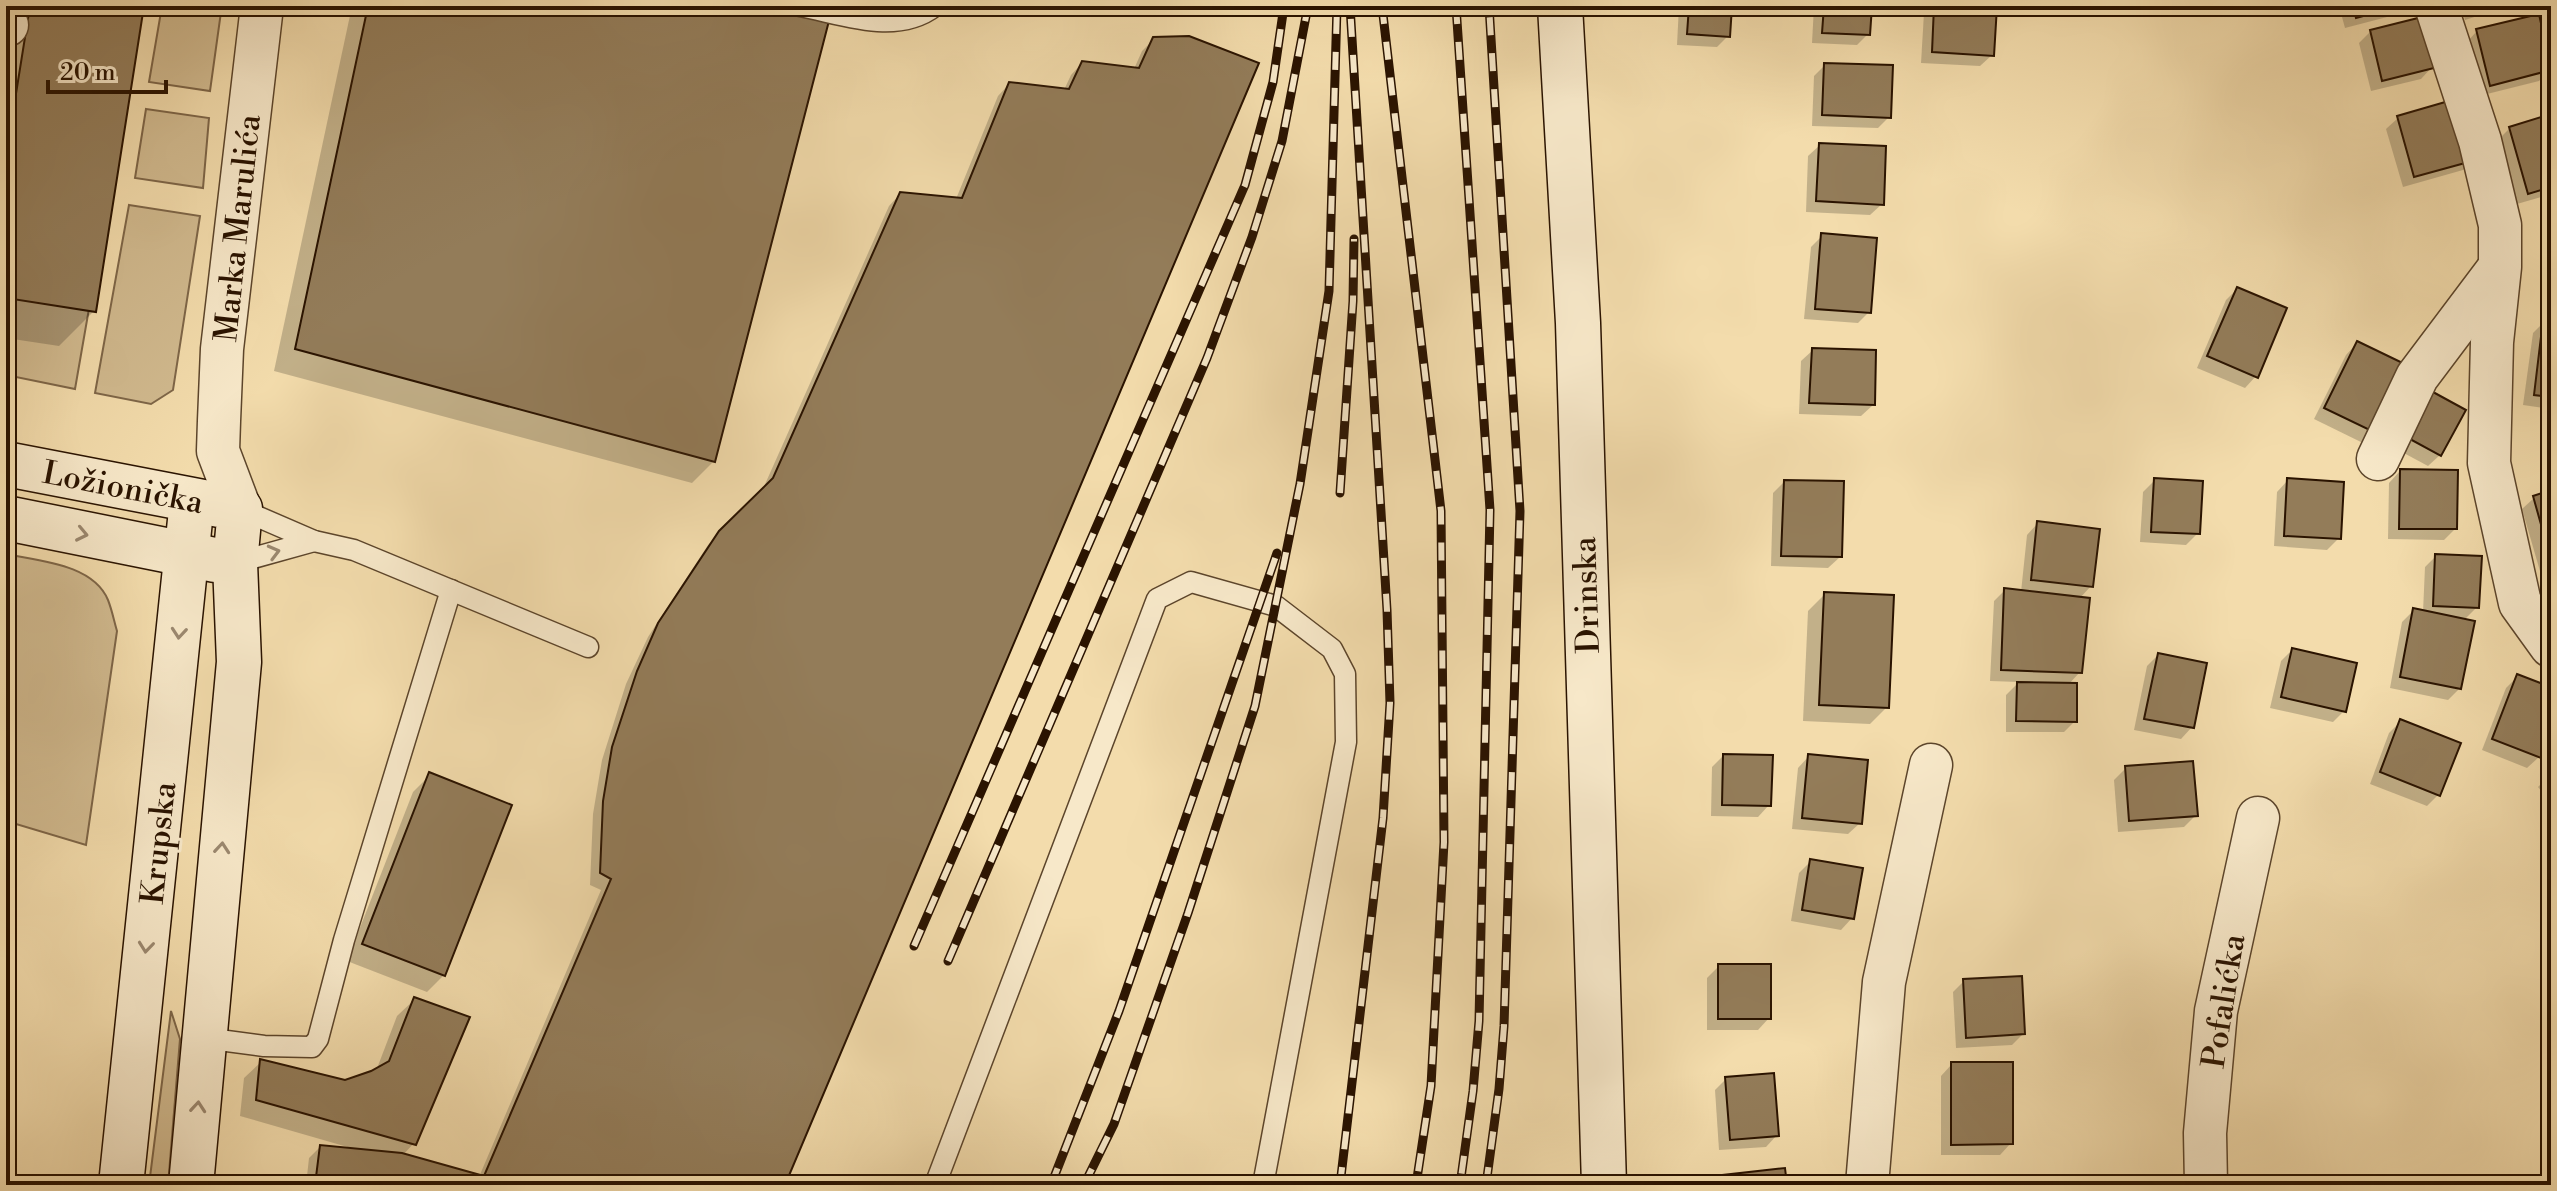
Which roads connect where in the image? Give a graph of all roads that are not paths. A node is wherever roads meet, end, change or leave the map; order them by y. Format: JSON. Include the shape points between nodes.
{"nodes":[{"id":1,"x":262,"y":6,"type":"edge"},
{"id":2,"x":800,"y":6,"type":"edge"},
{"id":3,"x":935,"y":6,"type":"edge"},
{"id":4,"x":1560,"y":6,"type":"edge"},
{"id":5,"x":2436,"y":6,"type":"edge"},
{"id":6,"x":2500,"y":267,"type":"junction"},
{"id":7,"x":218,"y":451,"type":"junction"},
{"id":8,"x":2378,"y":459,"type":"dead end"},
{"id":9,"x":6,"y":464,"type":"edge"},
{"id":10,"x":192,"y":501,"type":"junction"},
{"id":11,"x":240,"y":509,"type":"junction"},
{"id":12,"x":6,"y":518,"type":"edge"},
{"id":13,"x":314,"y":541,"type":"junction"},
{"id":14,"x":186,"y":555,"type":"junction"},
{"id":15,"x":235,"y":563,"type":"junction"},
{"id":16,"x":451,"y":590,"type":"junction"},
{"id":17,"x":2551,"y":646,"type":"edge"},
{"id":18,"x":588,"y":647,"type":"dead end"},
{"id":19,"x":1931,"y":765,"type":"dead end"},
{"id":20,"x":2258,"y":818,"type":"dead end"},
{"id":21,"x":204,"y":1038,"type":"junction"},
{"id":22,"x":121,"y":1185,"type":"edge"},
{"id":23,"x":191,"y":1185,"type":"edge"},
{"id":24,"x":935,"y":1185,"type":"edge"},
{"id":25,"x":1263,"y":1185,"type":"edge"},
{"id":26,"x":1604,"y":1185,"type":"edge"},
{"id":27,"x":1867,"y":1185,"type":"edge"},
{"id":28,"x":2206,"y":1185,"type":"edge"}],
"edges":[{"from":1,"to":7,"type":"street","name":"Marka Marulića","via":[[222,349]]},
{"from":2,"to":3,"type":"lane","via":[[899,23]]},
{"from":4,"to":26,"type":"street","name":"Drinska","via":[[1579,339]]},
{"from":5,"to":6,"type":"street","via":[[2480,141],[2500,225]]},
{"from":6,"to":8,"type":"street","via":[[2417,377]]},
{"from":6,"to":17,"type":"street","via":[[2489,463],[2520,603]]},
{"from":7,"to":10,"type":"street","name":"Marka Marulića"},
{"from":7,"to":11,"type":"street","name":"Marka Marulića"},
{"from":9,"to":10,"type":"street","name":"Ložionička"},
{"from":10,"to":11,"type":"street","name":"Ložionička"},
{"from":10,"to":14,"type":"street","name":"Krupska"},
{"from":11,"to":13,"type":"lane"},
{"from":11,"to":15,"type":"street","name":"Krupska"},
{"from":12,"to":14,"type":"street","name":"Ložionička","one_way":true},
{"from":15,"to":13,"type":"lane","one_way":true},
{"from":13,"to":16,"type":"lane","via":[[354,550]]},
{"from":14,"to":15,"type":"street","name":"Ložionička"},
{"from":14,"to":22,"type":"street","name":"Krupska","one_way":true},
{"from":21,"to":15,"type":"street","name":"Krupska","one_way":true,"via":[[239,662]]},
{"from":16,"to":18,"type":"lane"},
{"from":16,"to":21,"type":"lane","via":[[318,1039],[312,1047]]},
{"from":19,"to":27,"type":"street","via":[[1884,982]]},
{"from":20,"to":28,"type":"street","name":"Pofalićka","via":[[2216,1011]]},
{"from":23,"to":21,"type":"street","name":"Krupska","one_way":true},
{"from":24,"to":25,"type":"lane","via":[[1157,599],[1191,582],[1276,606],[1332,649],[1345,674],[1346,742]]}]}
